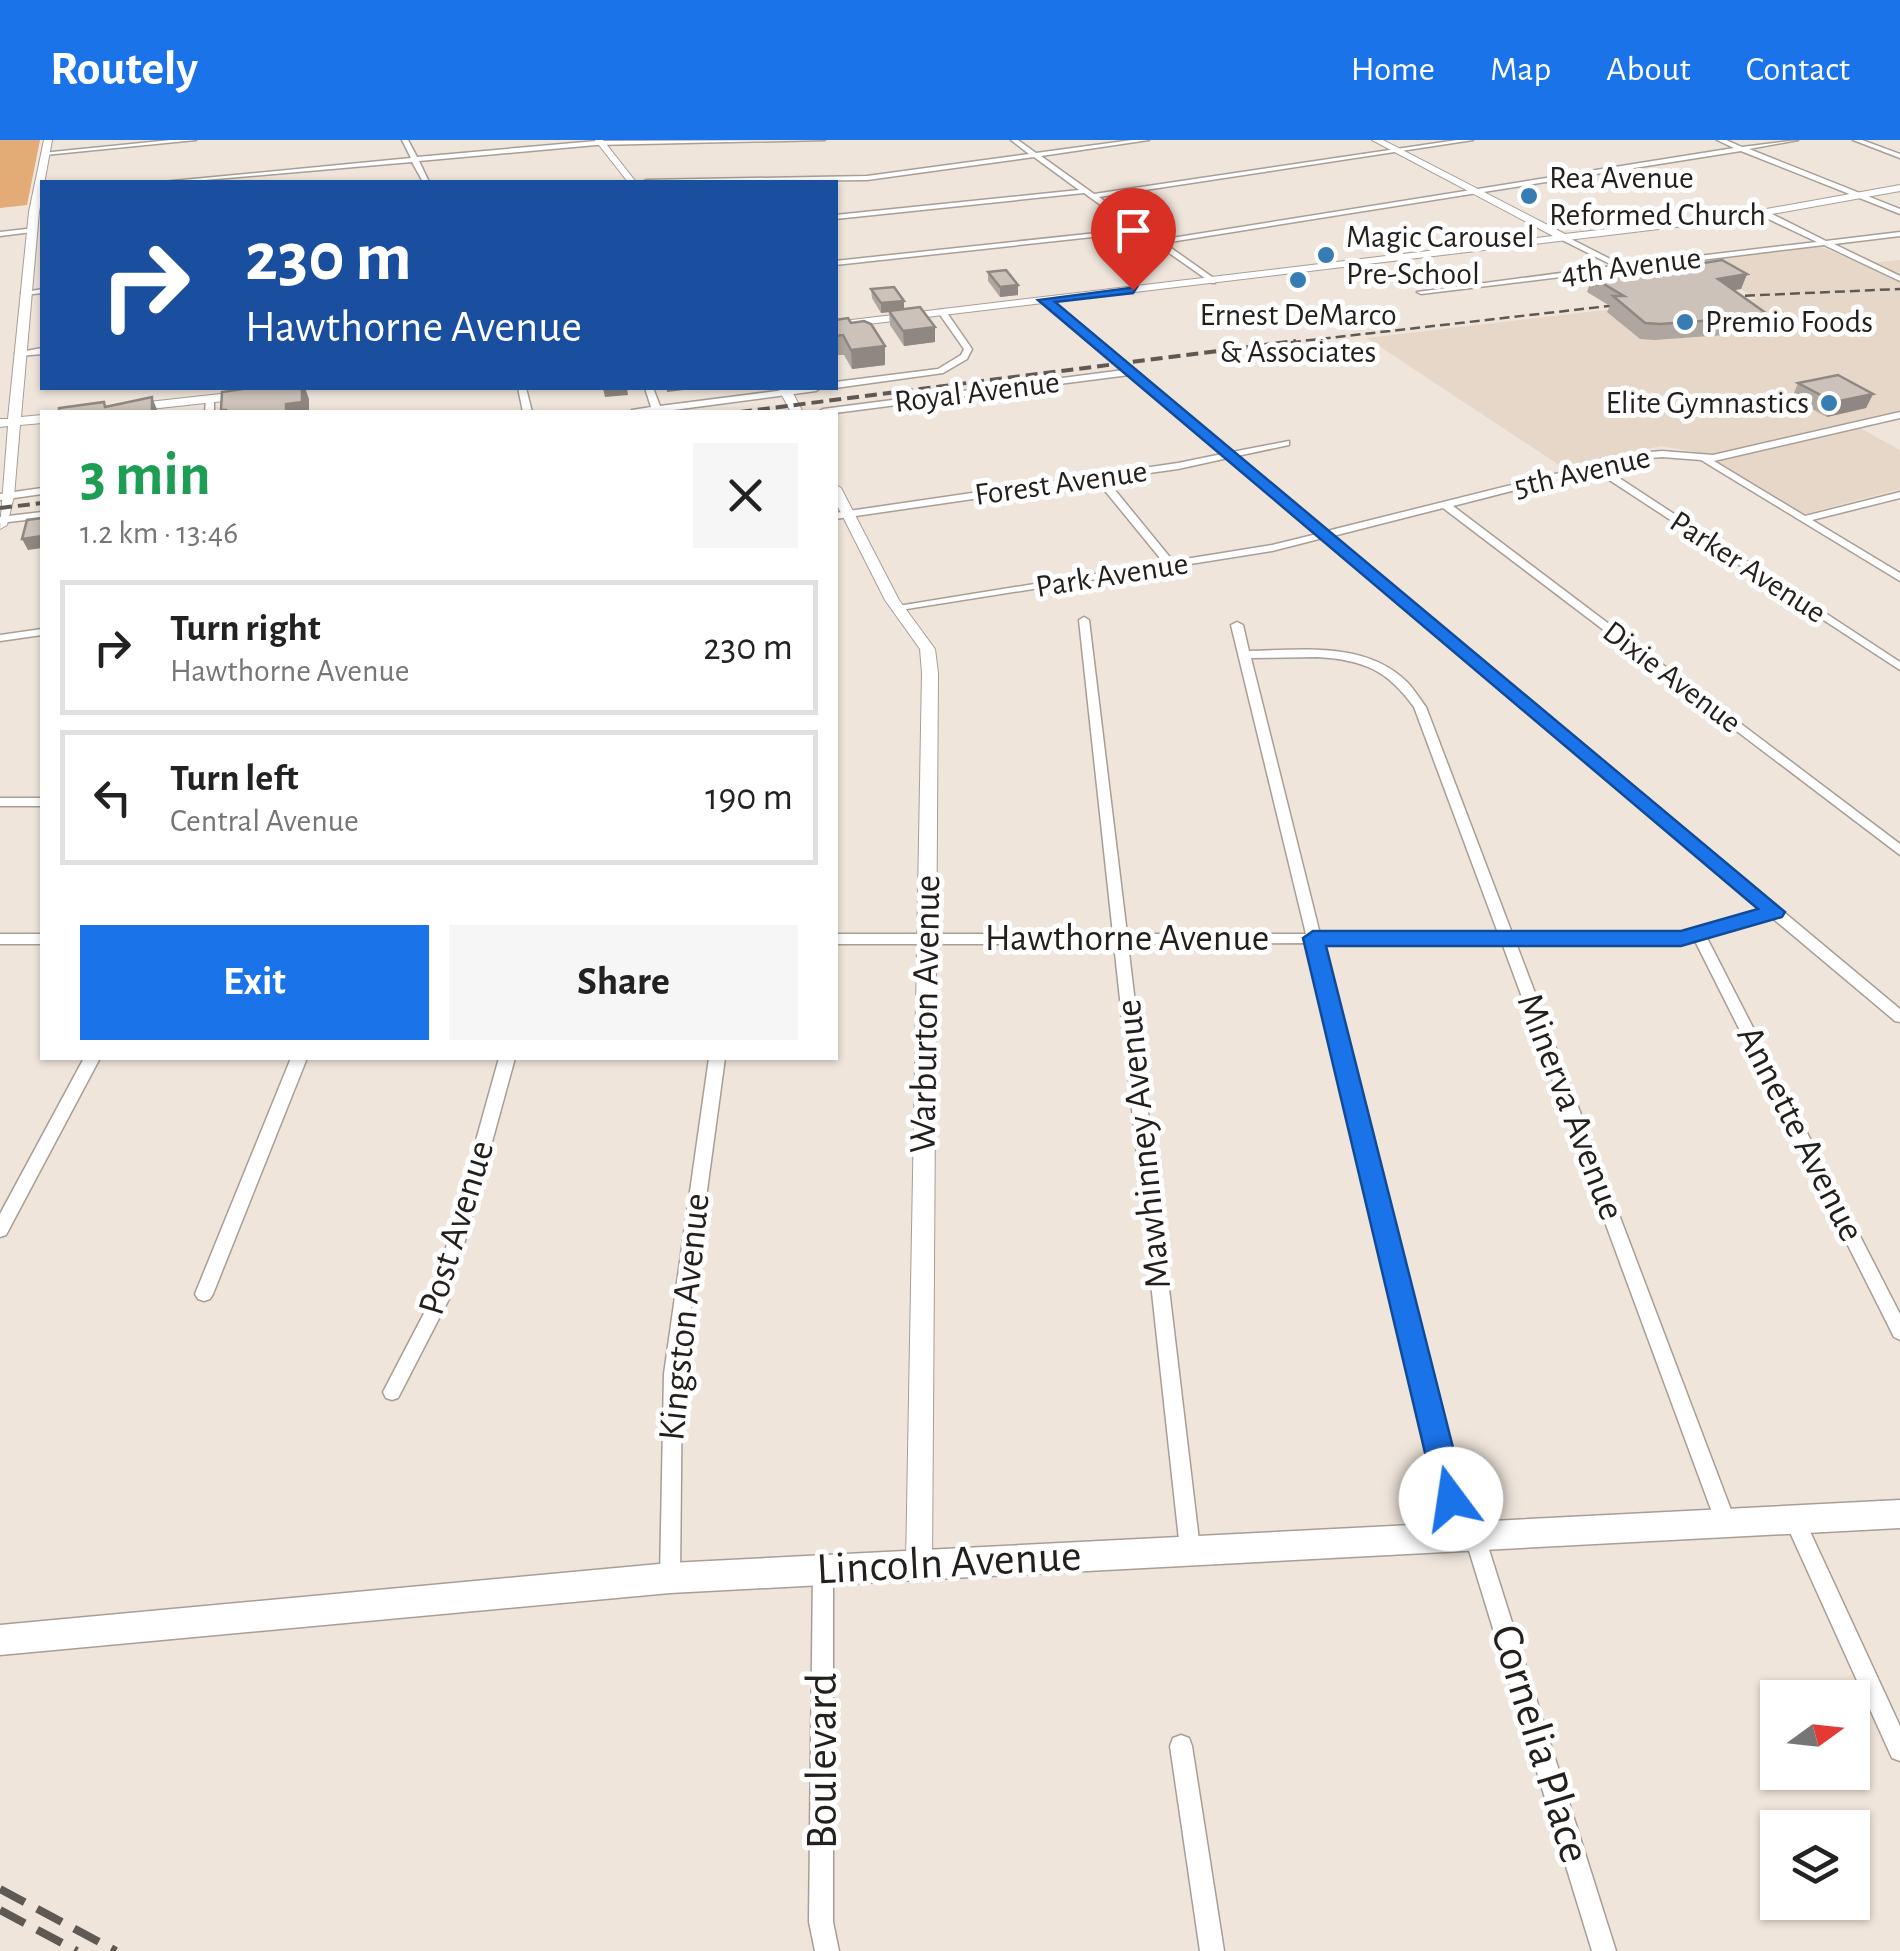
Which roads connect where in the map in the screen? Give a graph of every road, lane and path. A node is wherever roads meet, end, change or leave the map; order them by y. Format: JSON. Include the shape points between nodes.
{"nodes":[{"id":1,"x":193,"y":140,"type":"edge"},
{"id":2,"x":405,"y":140,"type":"edge"},
{"id":3,"x":822,"y":140,"type":"edge"},
{"id":4,"x":1014,"y":140,"type":"edge"},
{"id":5,"x":1146,"y":140,"type":"edge"},
{"id":6,"x":1376,"y":140,"type":"edge"},
{"id":7,"x":1470,"y":140,"type":"edge"},
{"id":8,"x":1720,"y":140,"type":"edge"},
{"id":9,"x":1795,"y":140,"type":"edge"},
{"id":10,"x":1856,"y":140,"type":"edge"},
{"id":11,"x":600,"y":142,"type":"edge"},
{"id":12,"x":47,"y":146,"type":"edge"},
{"id":13,"x":1742,"y":148,"type":"junction"},
{"id":14,"x":1397,"y":151,"type":"junction"},
{"id":15,"x":1036,"y":156,"type":"junction"},
{"id":16,"x":1900,"y":156,"type":"edge"},
{"id":17,"x":415,"y":160,"type":"junction"},
{"id":18,"x":42,"y":180,"type":"edge"},
{"id":19,"x":188,"y":180,"type":"edge"},
{"id":20,"x":425,"y":180,"type":"edge"},
{"id":21,"x":630,"y":180,"type":"edge"},
{"id":22,"x":782,"y":180,"type":"edge"},
{"id":23,"x":1900,"y":188,"type":"edge"},
{"id":24,"x":1475,"y":191,"type":"junction"},
{"id":25,"x":40,"y":194,"type":"edge"},
{"id":26,"x":1089,"y":194,"type":"junction"},
{"id":27,"x":1858,"y":196,"type":"junction"},
{"id":28,"x":1900,"y":212,"type":"edge"},
{"id":29,"x":1764,"y":213,"type":"junction"},
{"id":30,"x":838,"y":217,"type":"edge"},
{"id":31,"x":1140,"y":230,"type":"junction"},
{"id":32,"x":0,"y":234,"type":"edge"},
{"id":33,"x":1900,"y":234,"type":"edge"},
{"id":34,"x":35,"y":237,"type":"edge"},
{"id":35,"x":1564,"y":238,"type":"junction"},
{"id":36,"x":1158,"y":242,"type":"junction"},
{"id":37,"x":1817,"y":242,"type":"junction"},
{"id":38,"x":838,"y":263,"type":"edge"},
{"id":39,"x":1620,"y":267,"type":"junction"},
{"id":40,"x":1900,"y":279,"type":"edge"},
{"id":41,"x":1212,"y":281,"type":"junction"},
{"id":42,"x":40,"y":291,"type":"edge"},
{"id":43,"x":1422,"y":292,"type":"dead end"},
{"id":44,"x":25,"y":293,"type":"junction"},
{"id":45,"x":1044,"y":300,"type":"junction"},
{"id":46,"x":942,"y":312,"type":"junction"},
{"id":47,"x":838,"y":324,"type":"edge"},
{"id":48,"x":40,"y":351,"type":"edge"},
{"id":49,"x":18,"y":354,"type":"junction"},
{"id":50,"x":1131,"y":372,"type":"junction"},
{"id":51,"x":838,"y":385,"type":"edge"},
{"id":52,"x":650,"y":390,"type":"edge"},
{"id":53,"x":779,"y":390,"type":"edge"},
{"id":54,"x":267,"y":392,"type":"edge"},
{"id":55,"x":210,"y":406,"type":"edge"},
{"id":56,"x":133,"y":410,"type":"edge"},
{"id":57,"x":658,"y":410,"type":"joint"},
{"id":58,"x":838,"y":410,"type":"edge"},
{"id":59,"x":1900,"y":415,"type":"edge"},
{"id":60,"x":40,"y":418,"type":"edge"},
{"id":61,"x":7,"y":423,"type":"edge"},
{"id":62,"x":1286,"y":443,"type":"dead end"},
{"id":63,"x":1230,"y":456,"type":"junction"},
{"id":64,"x":1704,"y":458,"type":"junction"},
{"id":65,"x":1596,"y":467,"type":"junction"},
{"id":66,"x":1100,"y":478,"type":"junction"},
{"id":67,"x":40,"y":492,"type":"edge"},
{"id":68,"x":1900,"y":495,"type":"edge"},
{"id":69,"x":3,"y":496,"type":"edge"},
{"id":70,"x":1444,"y":504,"type":"junction"},
{"id":71,"x":40,"y":515,"type":"edge"},
{"id":72,"x":842,"y":515,"type":"edge"},
{"id":73,"x":1804,"y":519,"type":"junction"},
{"id":74,"x":1,"y":522,"type":"edge"},
{"id":75,"x":1324,"y":535,"type":"junction"},
{"id":76,"x":1171,"y":565,"type":"junction"},
{"id":77,"x":1900,"y":578,"type":"edge"},
{"id":78,"x":898,"y":609,"type":"junction"},
{"id":79,"x":1084,"y":620,"type":"dead end"},
{"id":80,"x":1237,"y":626,"type":"dead end"},
{"id":81,"x":40,"y":632,"type":"edge"},
{"id":82,"x":0,"y":638,"type":"edge"},
{"id":83,"x":1244,"y":655,"type":"junction"},
{"id":84,"x":1900,"y":667,"type":"edge"},
{"id":85,"x":0,"y":802,"type":"edge"},
{"id":86,"x":40,"y":802,"type":"edge"},
{"id":87,"x":1900,"y":851,"type":"edge"},
{"id":88,"x":1774,"y":912,"type":"junction"},
{"id":89,"x":1700,"y":936,"type":"junction"},
{"id":90,"x":1120,"y":938,"type":"junction"},
{"id":91,"x":1313,"y":938,"type":"junction"},
{"id":92,"x":1507,"y":938,"type":"junction"},
{"id":93,"x":0,"y":939,"type":"edge"},
{"id":94,"x":40,"y":939,"type":"edge"},
{"id":95,"x":838,"y":939,"type":"edge"},
{"id":96,"x":927,"y":939,"type":"junction"},
{"id":97,"x":1900,"y":1017,"type":"edge"},
{"id":98,"x":91,"y":1060,"type":"edge"},
{"id":99,"x":298,"y":1060,"type":"edge"},
{"id":100,"x":506,"y":1060,"type":"edge"},
{"id":101,"x":716,"y":1060,"type":"edge"},
{"id":102,"x":0,"y":1230,"type":"edge"},
{"id":103,"x":204,"y":1294,"type":"dead end"},
{"id":104,"x":1900,"y":1332,"type":"edge"},
{"id":105,"x":392,"y":1392,"type":"dead end"},
{"id":106,"x":1900,"y":1514,"type":"edge"},
{"id":107,"x":1794,"y":1519,"type":"junction"},
{"id":108,"x":1726,"y":1523,"type":"junction"},
{"id":109,"x":1468,"y":1537,"type":"junction"},
{"id":110,"x":1190,"y":1550,"type":"junction"},
{"id":111,"x":919,"y":1564,"type":"junction"},
{"id":112,"x":823,"y":1570,"type":"junction"},
{"id":113,"x":670,"y":1578,"type":"junction"},
{"id":114,"x":0,"y":1640,"type":"edge"},
{"id":115,"x":1181,"y":1746,"type":"dead end"},
{"id":116,"x":1900,"y":1750,"type":"edge"},
{"id":117,"x":823,"y":1951,"type":"edge"},
{"id":118,"x":1212,"y":1951,"type":"edge"},
{"id":119,"x":1604,"y":1951,"type":"edge"}],
"edges":[{"from":1,"to":12,"type":"street"},
{"from":2,"to":17,"type":"street"},
{"from":3,"to":11,"type":"street"},
{"from":4,"to":15,"type":"street"},
{"from":5,"to":15,"type":"street"},
{"from":6,"to":14,"type":"street"},
{"from":7,"to":14,"type":"street"},
{"from":8,"to":13,"type":"street"},
{"from":9,"to":13,"type":"street"},
{"from":10,"to":16,"type":"street"},
{"from":11,"to":17,"type":"street"},
{"from":11,"to":21,"type":"street"},
{"from":12,"to":18,"type":"street"},
{"from":13,"to":24,"type":"street"},
{"from":13,"to":27,"type":"street"},
{"from":14,"to":24,"type":"street"},
{"from":14,"to":26,"type":"street"},
{"from":15,"to":22,"type":"street","via":[[850,179]]},
{"from":15,"to":26,"type":"street"},
{"from":17,"to":19,"type":"street"},
{"from":17,"to":20,"type":"street"},
{"from":23,"to":27,"type":"street"},
{"from":24,"to":35,"type":"street"},
{"from":24,"to":36,"type":"street"},
{"from":25,"to":34,"type":"street"},
{"from":26,"to":30,"type":"street"},
{"from":26,"to":31,"type":"street"},
{"from":27,"to":28,"type":"street"},
{"from":27,"to":29,"type":"street"},
{"from":29,"to":35,"type":"street"},
{"from":29,"to":37,"type":"street"},
{"from":31,"to":36,"type":"street"},
{"from":31,"to":38,"type":"street"},
{"from":32,"to":34,"type":"street"},
{"from":33,"to":37,"type":"street","name":"4th Avenue"},
{"from":34,"to":44,"type":"street"},
{"from":35,"to":39,"type":"street"},
{"from":35,"to":41,"type":"street"},
{"from":36,"to":41,"type":"street"},
{"from":37,"to":39,"type":"street","name":"4th Avenue"},
{"from":37,"to":40,"type":"street"},
{"from":39,"to":43,"type":"street","name":"4th Avenue"},
{"from":41,"to":45,"type":"street"},
{"from":42,"to":44,"type":"street"},
{"from":44,"to":49,"type":"street"},
{"from":45,"to":46,"type":"street"},
{"from":45,"to":50,"type":"street"},
{"from":46,"to":47,"type":"street"},
{"from":46,"to":51,"type":"street","via":[[968,349],[958,362],[940,371]]},
{"from":48,"to":49,"type":"street"},
{"from":49,"to":61,"type":"street"},
{"from":50,"to":58,"type":"street","name":"Royal Avenue"},
{"from":50,"to":63,"type":"street"},
{"from":52,"to":57,"type":"street"},
{"from":53,"to":57,"type":"street"},
{"from":54,"to":55,"type":"street"},
{"from":55,"to":56,"type":"street"},
{"from":59,"to":64,"type":"street","name":"5th Avenue"},
{"from":60,"to":61,"type":"street"},
{"from":61,"to":69,"type":"street"},
{"from":62,"to":63,"type":"street","name":"Forest Avenue"},
{"from":63,"to":66,"type":"street","name":"Forest Avenue"},
{"from":63,"to":75,"type":"street"},
{"from":64,"to":65,"type":"street","name":"5th Avenue","via":[[1656,454]]},
{"from":64,"to":73,"type":"street"},
{"from":65,"to":70,"type":"street","name":"5th Avenue"},
{"from":65,"to":84,"type":"street","name":"Parker Avenue"},
{"from":66,"to":72,"type":"street","name":"Forest Avenue"},
{"from":66,"to":76,"type":"street"},
{"from":67,"to":69,"type":"street"},
{"from":68,"to":73,"type":"street"},
{"from":69,"to":74,"type":"street"},
{"from":70,"to":75,"type":"street","name":"5th Avenue"},
{"from":70,"to":87,"type":"street","name":"Dixie Avenue"},
{"from":71,"to":74,"type":"street"},
{"from":72,"to":78,"type":"street","name":"Warburton Avenue"},
{"from":73,"to":77,"type":"street"},
{"from":75,"to":76,"type":"street","name":"Park Avenue"},
{"from":75,"to":88,"type":"street"},
{"from":76,"to":78,"type":"street","name":"Park Avenue"},
{"from":78,"to":96,"type":"street","name":"Warburton Avenue","via":[[920,637],[930,673]]},
{"from":79,"to":90,"type":"street","name":"Mawhinney Avenue"},
{"from":80,"to":83,"type":"street","name":"Cornelia Place"},
{"from":81,"to":82,"type":"street"},
{"from":83,"to":91,"type":"street","name":"Cornelia Place"},
{"from":83,"to":92,"type":"street","name":"Minerva Avenue","via":[[1359,656],[1410,693]]},
{"from":85,"to":86,"type":"street"},
{"from":88,"to":89,"type":"street","name":"Hawthorne Avenue"},
{"from":88,"to":97,"type":"street"},
{"from":89,"to":92,"type":"street","name":"Hawthorne Avenue"},
{"from":89,"to":104,"type":"street","name":"Annette Avenue"},
{"from":90,"to":91,"type":"street","name":"Hawthorne Avenue"},
{"from":90,"to":96,"type":"street","name":"Hawthorne Avenue"},
{"from":90,"to":110,"type":"street","name":"Mawhinney Avenue"},
{"from":91,"to":92,"type":"street","name":"Hawthorne Avenue"},
{"from":91,"to":109,"type":"street","name":"Cornelia Place"},
{"from":92,"to":108,"type":"street","name":"Minerva Avenue"},
{"from":93,"to":94,"type":"street"},
{"from":95,"to":96,"type":"street","name":"Hawthorne Avenue"},
{"from":96,"to":111,"type":"street","name":"Warburton Avenue"},
{"from":98,"to":102,"type":"street"},
{"from":99,"to":103,"type":"street"},
{"from":100,"to":105,"type":"street","name":"Post Avenue","via":[[440,1299]]},
{"from":101,"to":113,"type":"street","name":"Kingston Avenue","via":[[673,1374]]},
{"from":106,"to":107,"type":"main road","name":"Lincoln Avenue"},
{"from":107,"to":108,"type":"main road","name":"Lincoln Avenue"},
{"from":107,"to":116,"type":"street"},
{"from":108,"to":109,"type":"main road","name":"Lincoln Avenue"},
{"from":109,"to":110,"type":"main road","name":"Lincoln Avenue"},
{"from":109,"to":119,"type":"street","name":"Cornelia Place"},
{"from":110,"to":111,"type":"main road","name":"Lincoln Avenue"},
{"from":111,"to":112,"type":"main road","name":"Lincoln Avenue"},
{"from":112,"to":113,"type":"main road","name":"Lincoln Avenue"},
{"from":112,"to":117,"type":"street","name":"Boulevard"},
{"from":113,"to":114,"type":"main road","name":"Lincoln Avenue"},
{"from":115,"to":118,"type":"street"}]}
